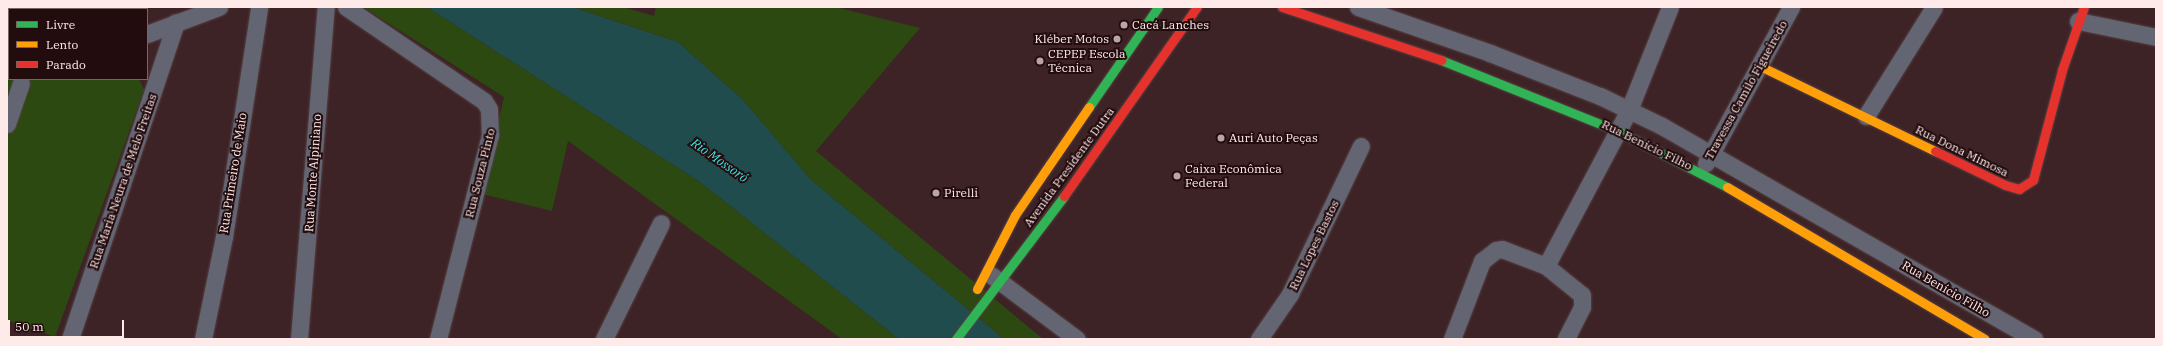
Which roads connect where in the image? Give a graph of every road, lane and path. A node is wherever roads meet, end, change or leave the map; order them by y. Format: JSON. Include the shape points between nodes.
{"nodes":[{"id":1,"x":219,"y":7,"type":"edge"},
{"id":2,"x":259,"y":7,"type":"edge"},
{"id":3,"x":326,"y":7,"type":"edge"},
{"id":4,"x":346,"y":7,"type":"edge"},
{"id":5,"x":1158,"y":7,"type":"edge"},
{"id":6,"x":1197,"y":7,"type":"edge"},
{"id":7,"x":1282,"y":7,"type":"edge"},
{"id":8,"x":1352,"y":7,"type":"edge"},
{"id":9,"x":1358,"y":7,"type":"edge"},
{"id":10,"x":1670,"y":7,"type":"edge"},
{"id":11,"x":1791,"y":7,"type":"edge"},
{"id":12,"x":1934,"y":7,"type":"edge"},
{"id":13,"x":2081,"y":14,"type":"edge"},
{"id":14,"x":176,"y":22,"type":"junction"},
{"id":15,"x":1344,"y":27,"type":"junction"},
{"id":16,"x":148,"y":34,"type":"edge"},
{"id":17,"x":2156,"y":37,"type":"edge"},
{"id":18,"x":1518,"y":64,"type":"junction"},
{"id":19,"x":1760,"y":66,"type":"junction"},
{"id":20,"x":20,"y":84,"type":"edge"},
{"id":21,"x":1510,"y":85,"type":"junction"},
{"id":22,"x":1629,"y":110,"type":"junction"},
{"id":23,"x":1866,"y":116,"type":"junction"},
{"id":24,"x":7,"y":124,"type":"edge"},
{"id":25,"x":1618,"y":131,"type":"junction"},
{"id":26,"x":1361,"y":146,"type":"dead end"},
{"id":27,"x":1711,"y":152,"type":"junction"},
{"id":28,"x":1701,"y":172,"type":"junction"},
{"id":29,"x":661,"y":223,"type":"dead end"},
{"id":30,"x":1546,"y":266,"type":"junction"},
{"id":31,"x":989,"y":281,"type":"junction"},
{"id":32,"x":972,"y":295,"type":"dead end"},
{"id":33,"x":1991,"y":315,"type":"junction"},
{"id":34,"x":442,"y":337,"type":"edge"},
{"id":35,"x":1983,"y":338,"type":"edge"},
{"id":36,"x":70,"y":339,"type":"edge"},
{"id":37,"x":203,"y":339,"type":"edge"},
{"id":38,"x":299,"y":339,"type":"edge"},
{"id":39,"x":604,"y":339,"type":"edge"},
{"id":40,"x":956,"y":339,"type":"edge"},
{"id":41,"x":1077,"y":339,"type":"edge"},
{"id":42,"x":1259,"y":339,"type":"edge"},
{"id":43,"x":1452,"y":339,"type":"edge"},
{"id":44,"x":1566,"y":339,"type":"edge"},
{"id":45,"x":2034,"y":339,"type":"edge"}],
"edges":[{"from":1,"to":14,"type":"street"},
{"from":2,"to":37,"type":"street","name":"Rua Primeiro de Maio","via":[[224,237]]},
{"from":3,"to":38,"type":"street","name":"Rua Monte Alpiniano"},
{"from":4,"to":34,"type":"street","name":"Rua Souza Pinto","via":[[484,101],[490,109],[490,135]]},
{"from":5,"to":31,"type":"street","name":"Avenida Presidente Dutra","via":[[1015,216]]},
{"from":6,"to":31,"type":"street","name":"Avenida Presidente Dutra","via":[[1042,227]]},
{"from":7,"to":15,"type":"street","name":"Rua Benício Filho"},
{"from":8,"to":15,"type":"street"},
{"from":9,"to":18,"type":"street","name":"Rua Benício Filho"},
{"from":10,"to":22,"type":"street"},
{"from":11,"to":19,"type":"street","name":"Travessa Camilo Figueiredo"},
{"from":12,"to":23,"type":"street"},
{"from":13,"to":17,"type":"street"},
{"from":13,"to":23,"type":"street","name":"Rua Dona Mimosa","via":[[2033,180],[2027,187],[2013,189]]},
{"from":14,"to":16,"type":"street"},
{"from":14,"to":36,"type":"street","name":"Rua Maria Neura de Melo Freitas"},
{"from":15,"to":21,"type":"street","name":"Rua Benício Filho"},
{"from":18,"to":21,"type":"street"},
{"from":18,"to":22,"type":"street","name":"Rua Benício Filho"},
{"from":19,"to":23,"type":"street","name":"Rua Dona Mimosa"},
{"from":19,"to":27,"type":"street","name":"Travessa Camilo Figueiredo"},
{"from":20,"to":24,"type":"street"},
{"from":21,"to":25,"type":"street","name":"Rua Benício Filho"},
{"from":22,"to":25,"type":"street"},
{"from":22,"to":27,"type":"street","name":"Rua Benício Filho"},
{"from":25,"to":28,"type":"street","name":"Rua Benício Filho"},
{"from":25,"to":30,"type":"street"},
{"from":26,"to":42,"type":"street","name":"Rua Lopes Bastos","via":[[1290,294]]},
{"from":27,"to":28,"type":"street","name":"Travessa Camilo Figueiredo"},
{"from":27,"to":33,"type":"street","name":"Rua Benício Filho"},
{"from":28,"to":35,"type":"street","name":"Rua Benício Filho"},
{"from":29,"to":39,"type":"street"},
{"from":30,"to":43,"type":"street","via":[[1502,249],[1488,254],[1482,261]]},
{"from":30,"to":44,"type":"street","via":[[1582,295],[1582,308]]},
{"from":31,"to":32,"type":"street","name":"Avenida Presidente Dutra"},
{"from":31,"to":40,"type":"street","name":"Avenida Presidente Dutra"},
{"from":31,"to":41,"type":"street"},
{"from":33,"to":35,"type":"street"},
{"from":33,"to":45,"type":"street","name":"Rua Benício Filho"}]}
